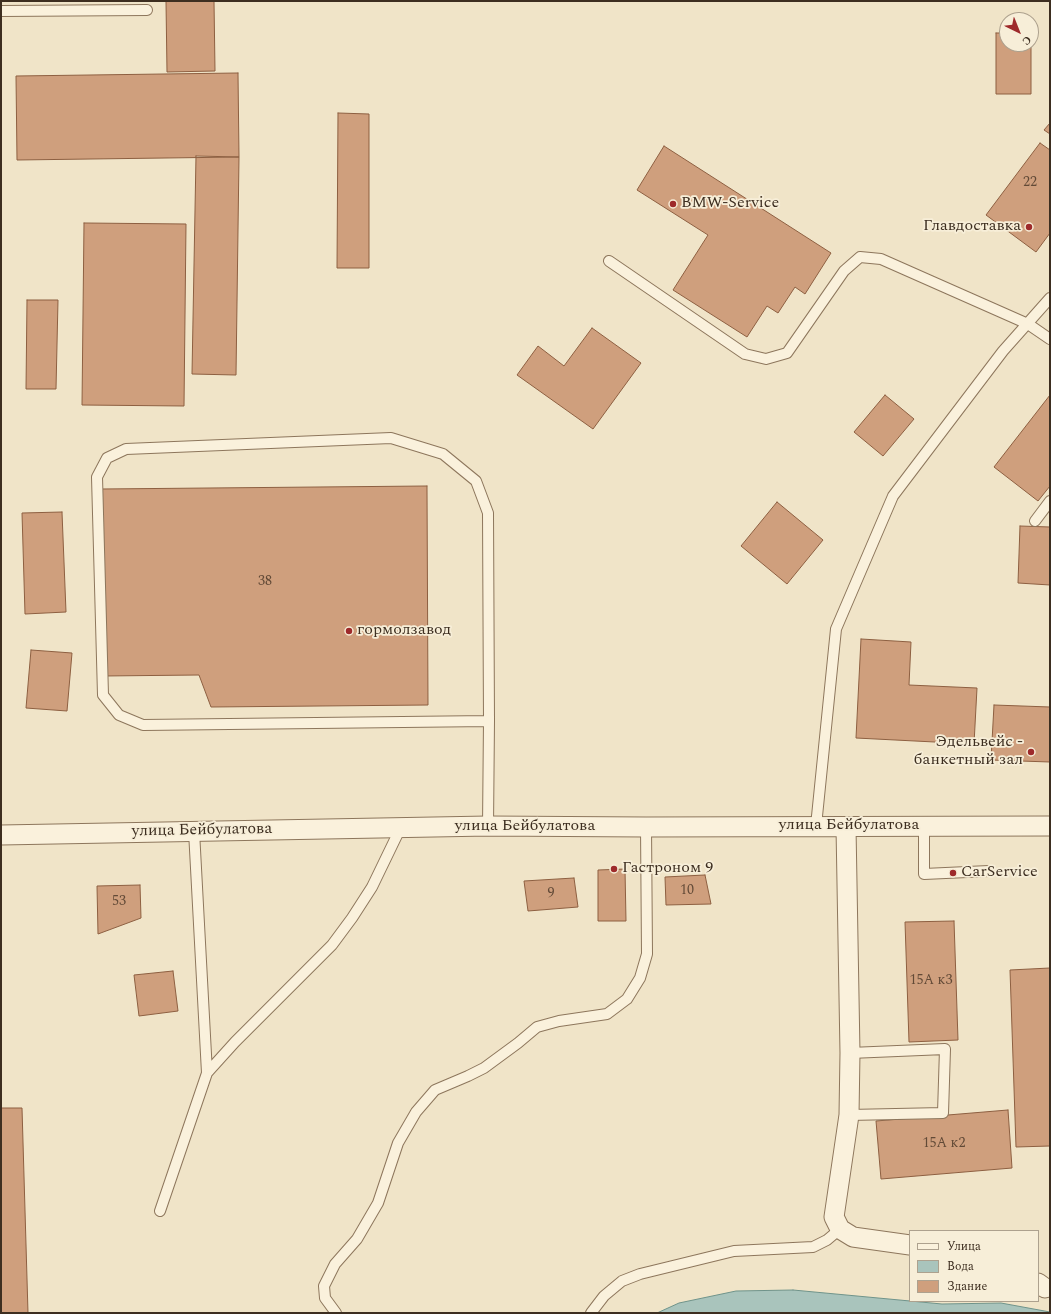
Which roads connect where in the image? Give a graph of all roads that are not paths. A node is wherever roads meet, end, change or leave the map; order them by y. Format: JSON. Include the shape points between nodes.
{"nodes":[{"id":1,"x":146,"y":10,"type":"dead end"},
{"id":2,"x":1,"y":11,"type":"edge"},
{"id":3,"x":609,"y":261,"type":"dead end"},
{"id":4,"x":1050,"y":298,"type":"edge"},
{"id":5,"x":1028,"y":324,"type":"junction"},
{"id":6,"x":1050,"y":339,"type":"edge"},
{"id":7,"x":1050,"y":501,"type":"edge"},
{"id":8,"x":1035,"y":521,"type":"dead end"},
{"id":9,"x":489,"y":721,"type":"junction"},
{"id":10,"x":488,"y":826,"type":"junction"},
{"id":11,"x":816,"y":826,"type":"junction"},
{"id":12,"x":924,"y":826,"type":"junction"},
{"id":13,"x":1050,"y":826,"type":"edge"},
{"id":14,"x":401,"y":827,"type":"junction"},
{"id":15,"x":646,"y":827,"type":"junction"},
{"id":16,"x":846,"y":827,"type":"junction"},
{"id":17,"x":194,"y":831,"type":"junction"},
{"id":18,"x":1,"y":835,"type":"edge"},
{"id":19,"x":989,"y":871,"type":"dead end"},
{"id":20,"x":850,"y":1052,"type":"junction"},
{"id":21,"x":207,"y":1073,"type":"junction"},
{"id":22,"x":849,"y":1115,"type":"junction"},
{"id":23,"x":160,"y":1211,"type":"dead end"},
{"id":24,"x":840,"y":1229,"type":"junction"},
{"id":25,"x":909,"y":1245,"type":"edge"},
{"id":26,"x":336,"y":1313,"type":"edge"},
{"id":27,"x":591,"y":1313,"type":"edge"}],
"edges":[{"from":1,"to":2,"type":"lane"},
{"from":3,"to":5,"type":"lane","via":[[746,354],[766,359],[787,353],[844,271],[860,258],[881,259]]},
{"from":4,"to":5,"type":"lane"},
{"from":5,"to":6,"type":"lane"},
{"from":5,"to":11,"type":"lane","via":[[1003,351],[893,496],[836,629]]},
{"from":7,"to":8,"type":"lane"},
{"from":9,"to":9,"type":"lane","via":[[488,513],[476,481],[443,454],[391,438],[126,449],[107,458],[97,477],[103,695],[119,716],[143,725]]},
{"from":9,"to":10,"type":"lane"},
{"from":10,"to":14,"type":"street","name":"улица Бейбулатова"},
{"from":10,"to":15,"type":"street","name":"улица Бейбулатова"},
{"from":11,"to":15,"type":"street","name":"улица Бейбулатова"},
{"from":11,"to":16,"type":"street","name":"улица Бейбулатова"},
{"from":12,"to":13,"type":"street","name":"улица Бейбулатова"},
{"from":12,"to":16,"type":"street","name":"улица Бейбулатова"},
{"from":12,"to":19,"type":"lane","via":[[924,874]]},
{"from":14,"to":17,"type":"street","name":"улица Бейбулатова"},
{"from":14,"to":21,"type":"lane","via":[[372,887],[332,945]]},
{"from":15,"to":26,"type":"lane","via":[[647,954],[640,978],[627,999],[607,1014],[537,1027],[484,1068],[435,1090],[416,1112],[398,1143],[378,1204],[357,1239],[335,1264],[324,1286],[326,1298]]},
{"from":16,"to":20,"type":"street"},
{"from":17,"to":18,"type":"street","name":"улица Бейбулатова"},
{"from":17,"to":21,"type":"lane"},
{"from":20,"to":22,"type":"street"},
{"from":20,"to":22,"type":"lane","via":[[946,1049],[943,1113]]},
{"from":21,"to":23,"type":"lane"},
{"from":22,"to":24,"type":"street","via":[[834,1217]]},
{"from":24,"to":25,"type":"street","via":[[852,1237]]},
{"from":24,"to":27,"type":"lane","via":[[813,1247],[734,1251],[640,1274],[622,1281],[604,1296]]}]}
